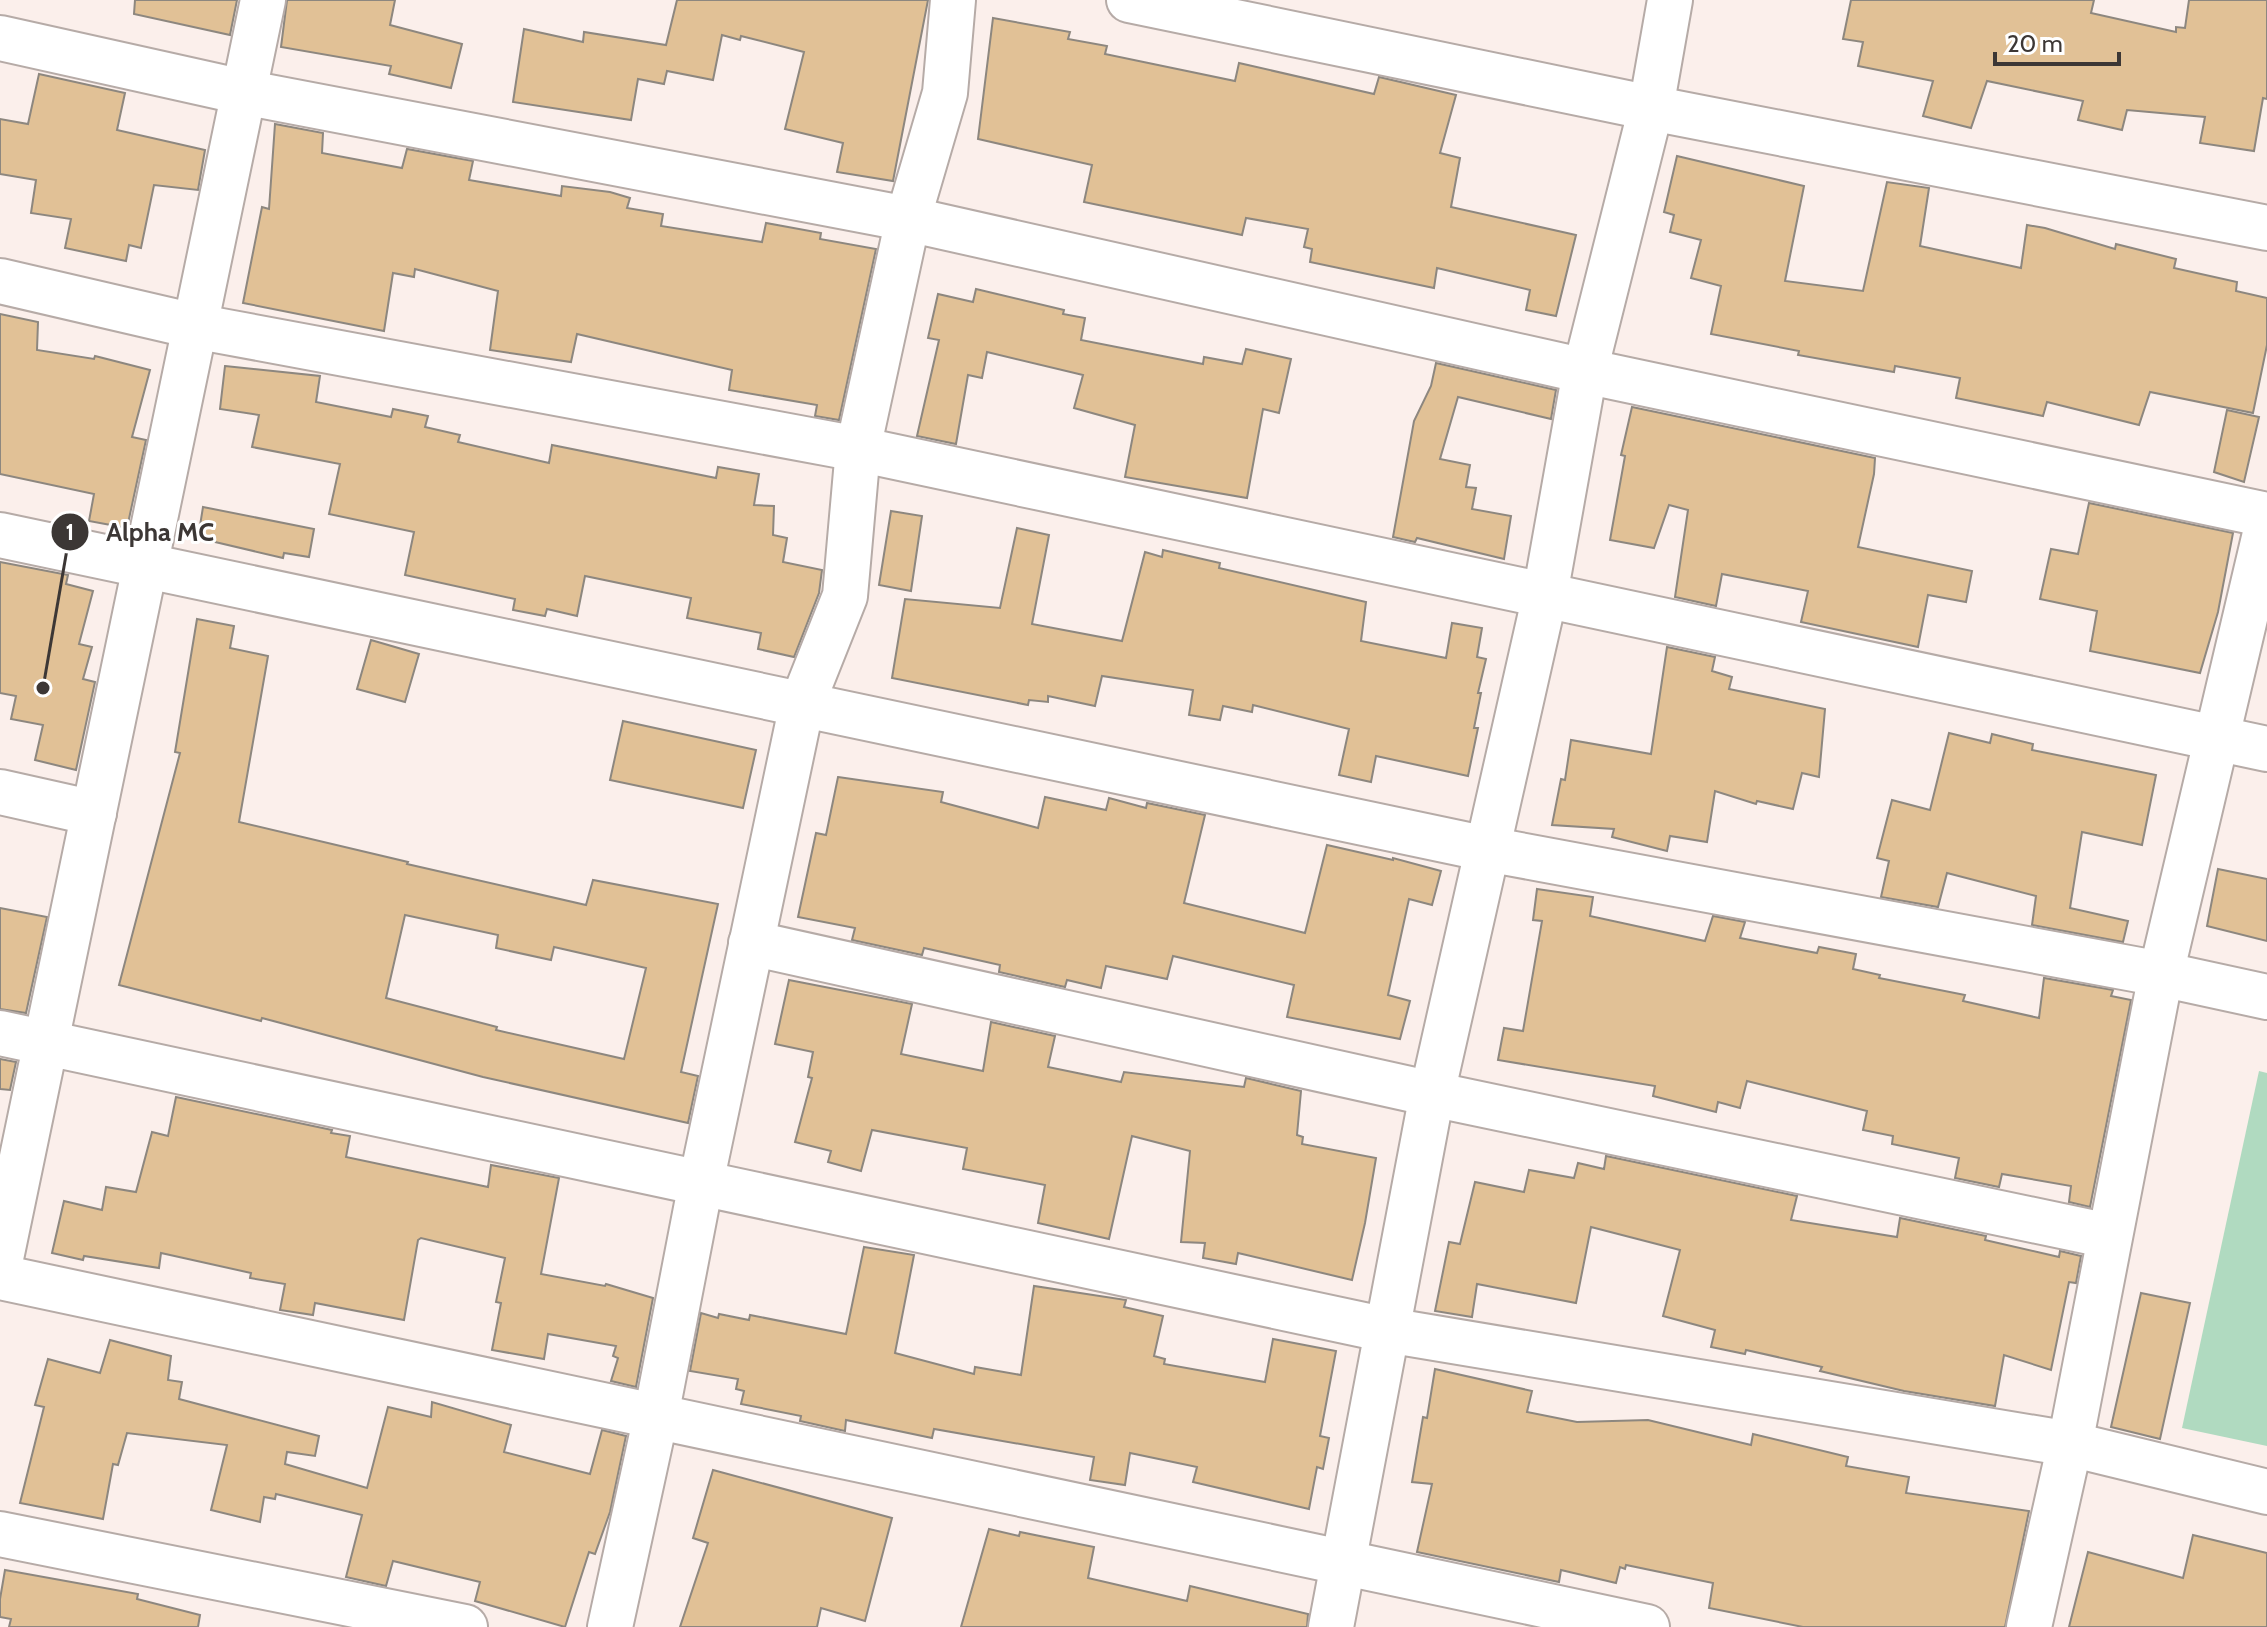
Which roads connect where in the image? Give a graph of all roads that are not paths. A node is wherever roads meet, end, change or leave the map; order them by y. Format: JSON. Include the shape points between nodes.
{"nodes":[{"id":1,"x":263,"y":0,"type":"edge"},
{"id":2,"x":953,"y":0,"type":"edge"},
{"id":3,"x":1129,"y":0,"type":"edge"},
{"id":4,"x":1670,"y":0,"type":"edge"},
{"id":5,"x":0,"y":38,"type":"edge"},
{"id":6,"x":243,"y":92,"type":"junction"},
{"id":7,"x":1651,"y":108,"type":"junction"},
{"id":8,"x":908,"y":219,"type":"junction"},
{"id":9,"x":2267,"y":228,"type":"edge"},
{"id":10,"x":0,"y":281,"type":"edge"},
{"id":11,"x":194,"y":326,"type":"junction"},
{"id":12,"x":1585,"y":371,"type":"junction"},
{"id":13,"x":858,"y":449,"type":"junction"},
{"id":14,"x":2267,"y":515,"type":"edge"},
{"id":15,"x":2267,"y":525,"type":"edge"},
{"id":16,"x":0,"y":535,"type":"edge"},
{"id":17,"x":144,"y":564,"type":"junction"},
{"id":18,"x":1545,"y":595,"type":"junction"},
{"id":19,"x":802,"y":704,"type":"junction"},
{"id":20,"x":2215,"y":739,"type":"junction"},
{"id":21,"x":2267,"y":749,"type":"edge"},
{"id":22,"x":0,"y":792,"type":"edge"},
{"id":23,"x":94,"y":813,"type":"junction"},
{"id":24,"x":1487,"y":849,"type":"junction"},
{"id":25,"x":751,"y":943,"type":"junction"},
{"id":26,"x":2161,"y":974,"type":"junction"},
{"id":27,"x":2267,"y":997,"type":"edge"},
{"id":28,"x":0,"y":1033,"type":"edge"},
{"id":29,"x":46,"y":1043,"type":"junction"},
{"id":30,"x":1432,"y":1094,"type":"junction"},
{"id":31,"x":701,"y":1183,"type":"junction"},
{"id":32,"x":2109,"y":1236,"type":"junction"},
{"id":33,"x":0,"y":1263,"type":"edge"},
{"id":34,"x":0,"y":1277,"type":"edge"},
{"id":35,"x":1387,"y":1330,"type":"junction"},
{"id":36,"x":656,"y":1416,"type":"junction"},
{"id":37,"x":2070,"y":1444,"type":"junction"},
{"id":38,"x":2267,"y":1492,"type":"edge"},
{"id":39,"x":0,"y":1534,"type":"edge"},
{"id":40,"x":1343,"y":1562,"type":"junction"},
{"id":41,"x":465,"y":1627,"type":"edge"},
{"id":42,"x":610,"y":1627,"type":"edge"},
{"id":43,"x":1331,"y":1627,"type":"edge"},
{"id":44,"x":1647,"y":1627,"type":"edge"},
{"id":45,"x":2029,"y":1627,"type":"edge"}],
"edges":[{"from":1,"to":6,"type":"street"},
{"from":2,"to":8,"type":"street","via":[[945,93]]},
{"from":3,"to":7,"type":"street"},
{"from":4,"to":7,"type":"street"},
{"from":5,"to":6,"type":"street"},
{"from":6,"to":8,"type":"street"},
{"from":6,"to":11,"type":"street"},
{"from":7,"to":9,"type":"street"},
{"from":7,"to":12,"type":"street"},
{"from":8,"to":12,"type":"street"},
{"from":8,"to":13,"type":"street"},
{"from":10,"to":11,"type":"street"},
{"from":11,"to":13,"type":"street"},
{"from":11,"to":17,"type":"street"},
{"from":12,"to":14,"type":"street"},
{"from":12,"to":18,"type":"street"},
{"from":13,"to":18,"type":"street"},
{"from":13,"to":19,"type":"street","via":[[845,596]]},
{"from":15,"to":20,"type":"street"},
{"from":16,"to":17,"type":"street"},
{"from":17,"to":19,"type":"street"},
{"from":17,"to":23,"type":"street"},
{"from":18,"to":20,"type":"street"},
{"from":18,"to":24,"type":"street"},
{"from":19,"to":24,"type":"street"},
{"from":19,"to":25,"type":"street"},
{"from":20,"to":21,"type":"street"},
{"from":20,"to":26,"type":"street"},
{"from":22,"to":23,"type":"street"},
{"from":23,"to":29,"type":"street"},
{"from":24,"to":26,"type":"street"},
{"from":24,"to":30,"type":"street"},
{"from":25,"to":30,"type":"street"},
{"from":25,"to":31,"type":"street"},
{"from":26,"to":27,"type":"street"},
{"from":26,"to":32,"type":"street"},
{"from":28,"to":29,"type":"street"},
{"from":29,"to":31,"type":"street"},
{"from":29,"to":33,"type":"street"},
{"from":30,"to":32,"type":"street"},
{"from":30,"to":35,"type":"street"},
{"from":31,"to":35,"type":"street"},
{"from":31,"to":36,"type":"street"},
{"from":32,"to":37,"type":"street"},
{"from":34,"to":36,"type":"street"},
{"from":35,"to":37,"type":"street"},
{"from":35,"to":40,"type":"street"},
{"from":36,"to":40,"type":"street"},
{"from":36,"to":42,"type":"street"},
{"from":37,"to":38,"type":"street"},
{"from":37,"to":45,"type":"street"},
{"from":39,"to":41,"type":"street"},
{"from":40,"to":43,"type":"street"},
{"from":40,"to":44,"type":"street"}]}
